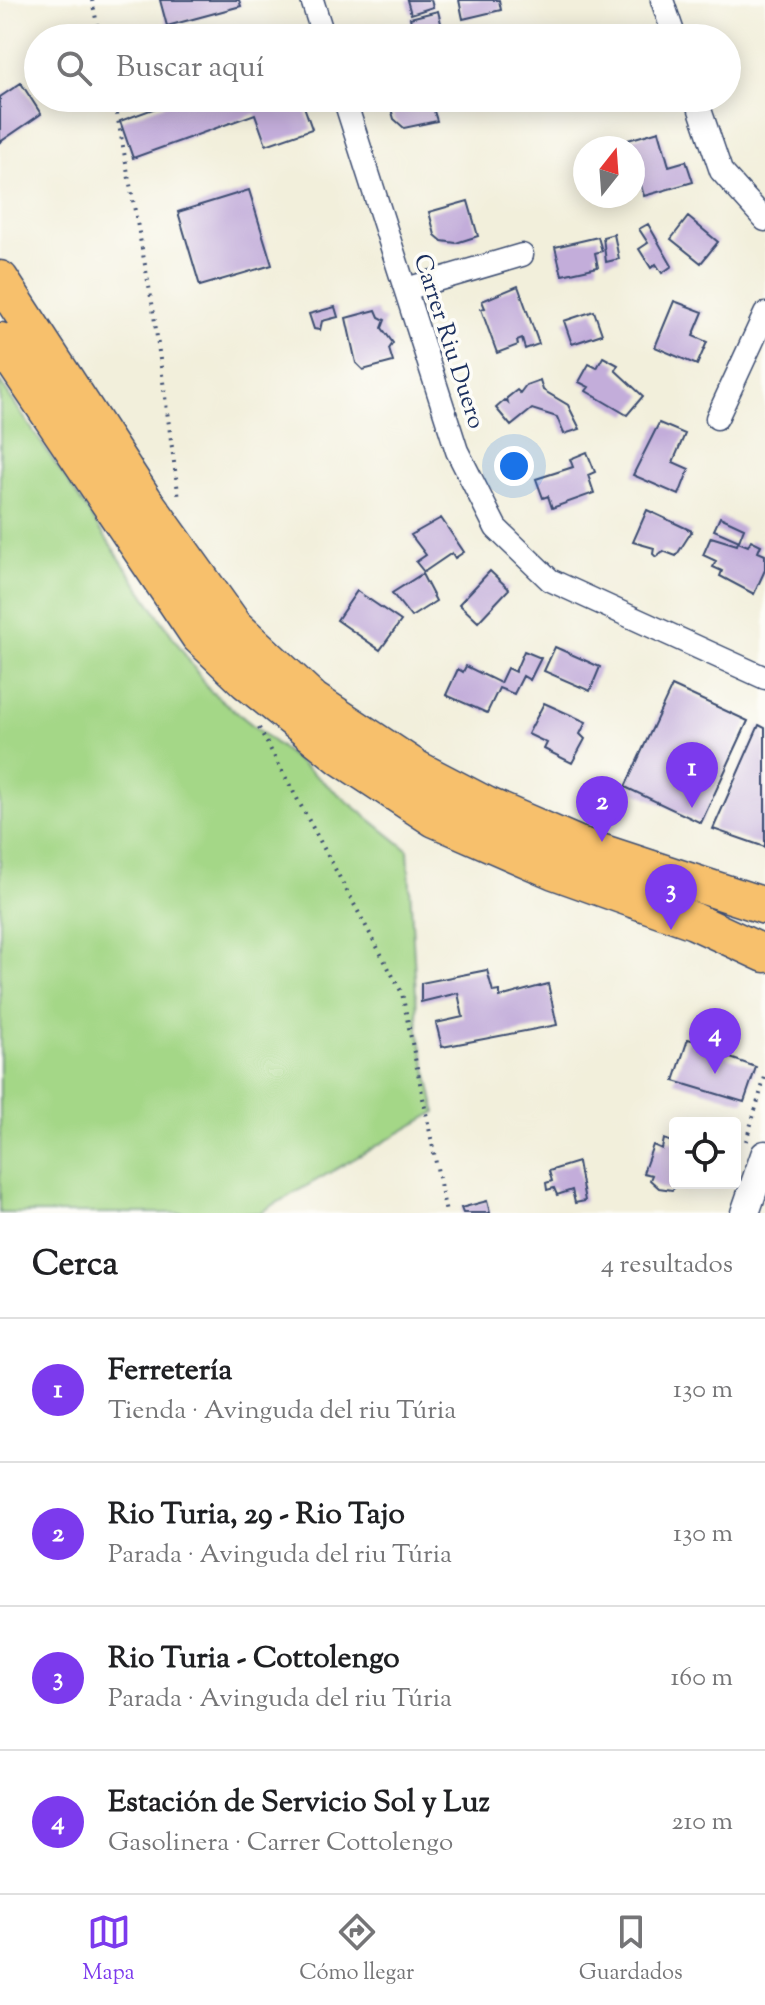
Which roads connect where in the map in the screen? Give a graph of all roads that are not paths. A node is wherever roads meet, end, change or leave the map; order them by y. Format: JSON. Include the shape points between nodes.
{"nodes":[{"id":1,"x":312,"y":0,"type":"edge"},
{"id":2,"x":662,"y":0,"type":"edge"},
{"id":3,"x":320,"y":24,"type":"edge"},
{"id":4,"x":670,"y":24,"type":"edge"},
{"id":5,"x":349,"y":112,"type":"edge"},
{"id":6,"x":701,"y":112,"type":"edge"},
{"id":7,"x":765,"y":220,"type":"edge"},
{"id":8,"x":522,"y":255,"type":"dead end"},
{"id":9,"x":0,"y":279,"type":"edge"},
{"id":10,"x":406,"y":289,"type":"junction"},
{"id":11,"x":765,"y":314,"type":"edge"},
{"id":12,"x":0,"y":341,"type":"edge"},
{"id":13,"x":717,"y":418,"type":"dead end"},
{"id":14,"x":765,"y":678,"type":"edge"},
{"id":15,"x":765,"y":906,"type":"edge"},
{"id":16,"x":765,"y":954,"type":"edge"},
{"id":17,"x":754,"y":1153,"type":"edge"},
{"id":18,"x":745,"y":1213,"type":"edge"}],
"edges":[{"from":1,"to":3,"type":"street"},
{"from":2,"to":4,"type":"street"},
{"from":5,"to":10,"type":"street","name":"Carrer Riu Duero"},
{"from":6,"to":7,"type":"street","via":[[721,171]]},
{"from":8,"to":10,"type":"street"},
{"from":9,"to":15,"type":"main road","via":[[144,500],[235,627],[313,700],[417,769],[486,805],[576,844]]},
{"from":10,"to":14,"type":"street","name":"Carrer Riu Duero","via":[[457,451],[496,528],[550,580]]},
{"from":11,"to":13,"type":"street"},
{"from":12,"to":16,"type":"main road","via":[[199,636],[342,758],[435,819]]},
{"from":17,"to":18,"type":"street"}]}
